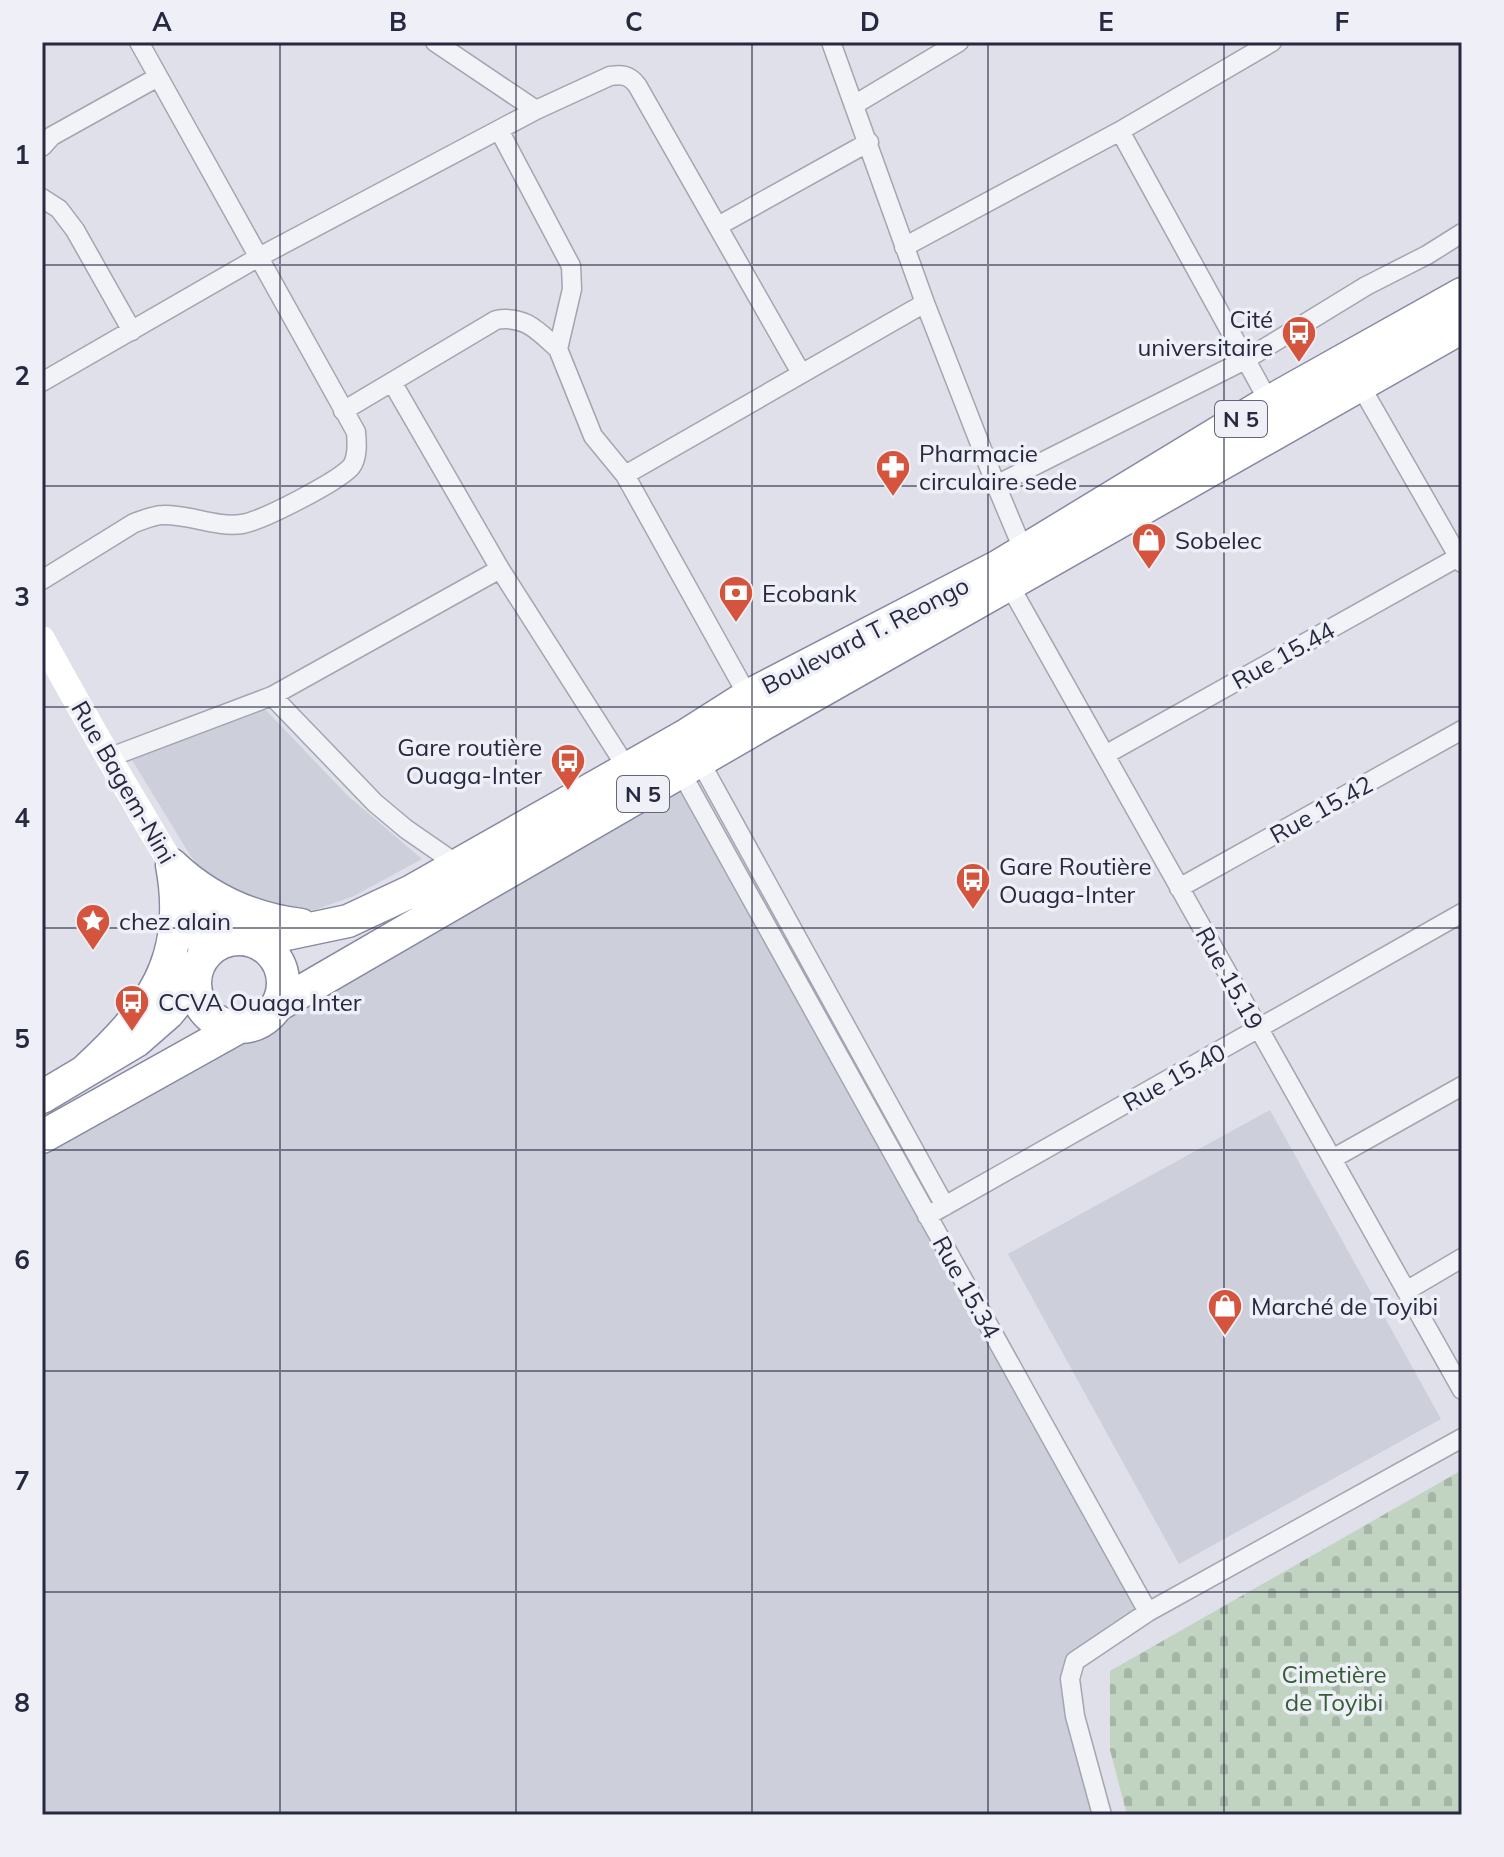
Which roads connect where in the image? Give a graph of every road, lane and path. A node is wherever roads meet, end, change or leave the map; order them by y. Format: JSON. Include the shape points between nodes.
{"nodes":[{"id":1,"x":139,"y":42,"type":"edge"},
{"id":2,"x":435,"y":42,"type":"edge"},
{"id":3,"x":831,"y":42,"type":"edge"},
{"id":4,"x":959,"y":42,"type":"edge"},
{"id":5,"x":1272,"y":42,"type":"edge"},
{"id":6,"x":158,"y":77,"type":"junction"},
{"id":7,"x":854,"y":105,"type":"junction"},
{"id":8,"x":536,"y":110,"type":"junction"},
{"id":9,"x":499,"y":130,"type":"junction"},
{"id":10,"x":1120,"y":131,"type":"junction"},
{"id":11,"x":869,"y":142,"type":"junction"},
{"id":12,"x":42,"y":147,"type":"edge"},
{"id":13,"x":42,"y":198,"type":"edge"},
{"id":14,"x":718,"y":226,"type":"junction"},
{"id":15,"x":1462,"y":233,"type":"edge"},
{"id":16,"x":904,"y":247,"type":"junction"},
{"id":17,"x":259,"y":257,"type":"junction"},
{"id":18,"x":1462,"y":294,"type":"edge"},
{"id":19,"x":925,"y":303,"type":"junction"},
{"id":20,"x":1462,"y":327,"type":"edge"},
{"id":21,"x":132,"y":331,"type":"junction"},
{"id":22,"x":558,"y":349,"type":"junction"},
{"id":23,"x":1245,"y":360,"type":"junction"},
{"id":24,"x":801,"y":373,"type":"junction"},
{"id":25,"x":42,"y":382,"type":"edge"},
{"id":26,"x":392,"y":382,"type":"junction"},
{"id":27,"x":1360,"y":385,"type":"junction"},
{"id":28,"x":1269,"y":402,"type":"junction"},
{"id":29,"x":343,"y":411,"type":"junction"},
{"id":30,"x":625,"y":475,"type":"junction"},
{"id":31,"x":996,"y":485,"type":"junction"},
{"id":32,"x":1461,"y":558,"type":"edge"},
{"id":33,"x":1016,"y":568,"type":"junction"},
{"id":34,"x":500,"y":569,"type":"junction"},
{"id":35,"x":42,"y":580,"type":"edge"},
{"id":36,"x":42,"y":639,"type":"edge"},
{"id":37,"x":272,"y":696,"type":"junction"},
{"id":38,"x":748,"y":696,"type":"junction"},
{"id":39,"x":1462,"y":730,"type":"edge"},
{"id":40,"x":683,"y":754,"type":"junction"},
{"id":41,"x":1105,"y":755,"type":"junction"},
{"id":42,"x":108,"y":758,"type":"junction"},
{"id":43,"x":635,"y":782,"type":"junction"},
{"id":44,"x":458,"y":865,"type":"junction"},
{"id":45,"x":177,"y":873,"type":"junction"},
{"id":46,"x":1179,"y":888,"type":"junction"},
{"id":47,"x":1462,"y":913,"type":"edge"},
{"id":48,"x":324,"y":928,"type":"junction"},
{"id":49,"x":247,"y":940,"type":"junction"},
{"id":50,"x":199,"y":969,"type":"junction"},
{"id":51,"x":278,"y":1005,"type":"junction"},
{"id":52,"x":239,"y":1027,"type":"junction"},
{"id":53,"x":1259,"y":1029,"type":"junction"},
{"id":54,"x":57,"y":1082,"type":"edge"},
{"id":55,"x":1462,"y":1086,"type":"edge"},
{"id":56,"x":42,"y":1137,"type":"edge"},
{"id":57,"x":1332,"y":1159,"type":"junction"},
{"id":58,"x":945,"y":1206,"type":"junction"},
{"id":59,"x":927,"y":1216,"type":"junction"},
{"id":60,"x":1462,"y":1258,"type":"edge"},
{"id":61,"x":1406,"y":1291,"type":"junction"},
{"id":62,"x":1462,"y":1390,"type":"edge"},
{"id":63,"x":1462,"y":1438,"type":"edge"},
{"id":64,"x":1148,"y":1612,"type":"junction"},
{"id":65,"x":1102,"y":1815,"type":"edge"}],
"edges":[{"from":1,"to":6,"type":"street"},
{"from":2,"to":8,"type":"street"},
{"from":3,"to":7,"type":"street","name":"Rue 15.19"},
{"from":4,"to":7,"type":"street"},
{"from":5,"to":10,"type":"street"},
{"from":6,"to":12,"type":"street","via":[[52,136]]},
{"from":6,"to":17,"type":"street"},
{"from":7,"to":11,"type":"street","name":"Rue 15.19"},
{"from":8,"to":9,"type":"street"},
{"from":8,"to":14,"type":"street","via":[[610,76],[631,78]]},
{"from":9,"to":17,"type":"street"},
{"from":9,"to":22,"type":"street","via":[[571,266],[572,289]]},
{"from":10,"to":16,"type":"street"},
{"from":10,"to":23,"type":"street"},
{"from":11,"to":14,"type":"street"},
{"from":11,"to":16,"type":"street","name":"Rue 15.19"},
{"from":13,"to":21,"type":"street","via":[[75,230]]},
{"from":14,"to":24,"type":"street"},
{"from":15,"to":23,"type":"street"},
{"from":16,"to":19,"type":"street","name":"Rue 15.19"},
{"from":17,"to":21,"type":"street"},
{"from":17,"to":29,"type":"street"},
{"from":18,"to":28,"type":"highway","name":"Boulevard T. Reongo","number":"N 5"},
{"from":19,"to":24,"type":"street"},
{"from":19,"to":31,"type":"street","name":"Rue 15.19"},
{"from":20,"to":27,"type":"highway","number":"N 5"},
{"from":21,"to":25,"type":"street"},
{"from":22,"to":26,"type":"street","via":[[521,319],[496,320]]},
{"from":22,"to":30,"type":"street","via":[[593,436]]},
{"from":23,"to":28,"type":"street"},
{"from":23,"to":31,"type":"street"},
{"from":24,"to":30,"type":"street"},
{"from":26,"to":29,"type":"street"},
{"from":26,"to":34,"type":"street"},
{"from":27,"to":32,"type":"street"},
{"from":27,"to":33,"type":"highway","number":"N 5"},
{"from":28,"to":33,"type":"highway","name":"Boulevard T. Reongo","number":"N 5"},
{"from":29,"to":35,"type":"street","via":[[358,446],[352,466],[328,484],[245,524],[162,515],[134,523]]},
{"from":30,"to":38,"type":"street"},
{"from":31,"to":33,"type":"street","name":"Rue 15.19"},
{"from":32,"to":41,"type":"street","name":"Rue 15.44"},
{"from":33,"to":38,"type":"highway","name":"Boulevard T. Reongo","number":"N 5"},
{"from":33,"to":40,"type":"highway","number":"N 5"},
{"from":33,"to":41,"type":"street","name":"Rue 15.19"},
{"from":34,"to":37,"type":"street"},
{"from":34,"to":43,"type":"street"},
{"from":36,"to":42,"type":"street","name":"Rue Bagem-Nini"},
{"from":37,"to":42,"type":"street"},
{"from":37,"to":44,"type":"street","via":[[375,803]]},
{"from":38,"to":40,"type":"highway","name":"Boulevard T. Reongo","number":"N 5"},
{"from":39,"to":46,"type":"street","name":"Rue 15.42"},
{"from":40,"to":43,"type":"highway","number":"N 5"},
{"from":40,"to":58,"type":"street"},
{"from":40,"to":59,"type":"street","name":"Rue 15.34"},
{"from":41,"to":46,"type":"street","name":"Rue 15.19"},
{"from":42,"to":45,"type":"street","name":"Rue Bagem-Nini"},
{"from":43,"to":44,"type":"highway","number":"N 5"},
{"from":43,"to":51,"type":"highway","number":"N 5"},
{"from":44,"to":48,"type":"highway","number":"N 5","via":[[374,911]]},
{"from":45,"to":48,"type":"highway","via":[[237,910]]},
{"from":45,"to":49,"type":"street","via":[[217,921]]},
{"from":45,"to":50,"type":"street","via":[[198,928]]},
{"from":45,"to":54,"type":"highway","via":[[177,913],[164,976],[129,1029]]},
{"from":46,"to":53,"type":"street","name":"Rue 15.19"},
{"from":47,"to":53,"type":"street","name":"Rue 15.40"},
{"from":48,"to":49,"type":"highway","number":"N 5"},
{"from":49,"to":50,"type":"highway","number":"N 5","via":[[220,944]]},
{"from":49,"to":51,"type":"highway","via":[[272,953],[282,973]]},
{"from":50,"to":52,"type":"highway","via":[[196,992],[207,1013]]},
{"from":50,"to":54,"type":"highway","number":"N 5","via":[[168,1013],[136,1041]]},
{"from":51,"to":52,"type":"highway","number":"N 5","via":[[263,1021]]},
{"from":52,"to":56,"type":"highway","number":"N 5"},
{"from":53,"to":57,"type":"street","name":"Rue 15.19"},
{"from":53,"to":58,"type":"street","name":"Rue 15.40"},
{"from":55,"to":57,"type":"street"},
{"from":57,"to":61,"type":"street","name":"Rue 15.19"},
{"from":58,"to":59,"type":"street","name":"Rue 15.40"},
{"from":59,"to":64,"type":"street","name":"Rue 15.34"},
{"from":60,"to":61,"type":"street"},
{"from":61,"to":62,"type":"street","name":"Rue 15.19"},
{"from":63,"to":64,"type":"street"},
{"from":64,"to":65,"type":"street","via":[[1075,1661],[1070,1679]]}]}
